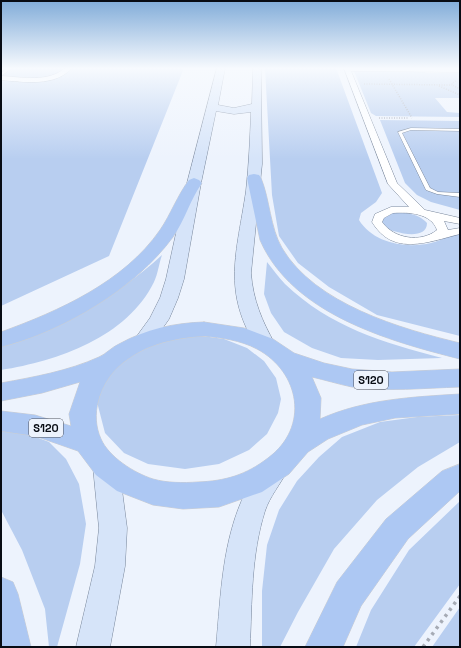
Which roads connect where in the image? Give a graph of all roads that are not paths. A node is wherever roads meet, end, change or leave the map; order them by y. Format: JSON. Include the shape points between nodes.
{"nodes":[{"id":1,"x":214,"y":98,"type":"edge"},
{"id":2,"x":257,"y":98,"type":"edge"},
{"id":3,"x":359,"y":98,"type":"edge"},
{"id":4,"x":212,"y":106,"type":"junction"},
{"id":5,"x":257,"y":106,"type":"junction"},
{"id":6,"x":460,"y":130,"type":"edge"},
{"id":7,"x":254,"y":178,"type":"junction"},
{"id":8,"x":194,"y":183,"type":"junction"},
{"id":9,"x":393,"y":184,"type":"junction"},
{"id":10,"x":460,"y":195,"type":"edge"},
{"id":11,"x":385,"y":212,"type":"junction"},
{"id":12,"x":426,"y":214,"type":"junction"},
{"id":13,"x":460,"y":222,"type":"edge"},
{"id":14,"x":460,"y":231,"type":"edge"},
{"id":15,"x":439,"y":236,"type":"junction"},
{"id":16,"x":1,"y":340,"type":"edge"},
{"id":17,"x":144,"y":340,"type":"junction"},
{"id":18,"x":265,"y":344,"type":"junction"},
{"id":19,"x":460,"y":350,"type":"edge"},
{"id":20,"x":286,"y":358,"type":"junction"},
{"id":21,"x":109,"y":362,"type":"junction"},
{"id":22,"x":460,"y":378,"type":"edge"},
{"id":23,"x":1,"y":392,"type":"edge"},
{"id":24,"x":460,"y":404,"type":"edge"},
{"id":25,"x":1,"y":422,"type":"edge"},
{"id":26,"x":88,"y":443,"type":"junction"},
{"id":27,"x":298,"y":444,"type":"junction"},
{"id":28,"x":279,"y":466,"type":"junction"},
{"id":29,"x":106,"y":467,"type":"junction"},
{"id":30,"x":460,"y":476,"type":"edge"},
{"id":31,"x":1,"y":594,"type":"edge"},
{"id":32,"x":12,"y":647,"type":"edge"},
{"id":33,"x":92,"y":647,"type":"edge"},
{"id":34,"x":233,"y":647,"type":"edge"},
{"id":35,"x":324,"y":647,"type":"edge"}],
"edges":[{"from":1,"to":4,"type":"street"},
{"from":2,"to":5,"type":"street"},
{"from":3,"to":9,"type":"street"},
{"from":4,"to":5,"type":"street","via":[[234,111]]},
{"from":4,"to":8,"type":"street"},
{"from":5,"to":7,"type":"street"},
{"from":6,"to":10,"type":"lane","via":[[411,129],[400,132],[428,189],[437,193]]},
{"from":7,"to":18,"type":"street","via":[[243,282],[253,322]]},
{"from":7,"to":19,"type":"main road","via":[[273,249],[303,284],[358,318],[394,333]]},
{"from":8,"to":16,"type":"main road","via":[[167,232],[137,266],[87,301]]},
{"from":8,"to":17,"type":"street","via":[[171,292],[159,319]]},
{"from":9,"to":11,"type":"street","via":[[392,198]]},
{"from":9,"to":12,"type":"street"},
{"from":11,"to":12,"type":"street","via":[[402,210]]},
{"from":11,"to":15,"type":"street","via":[[379,216],[377,222],[386,233],[420,241]]},
{"from":12,"to":13,"type":"street"},
{"from":12,"to":15,"type":"street","via":[[437,219],[442,225]]},
{"from":14,"to":15,"type":"street"},
{"from":17,"to":18,"type":"main road","via":[[183,330],[204,329],[236,333]]},
{"from":17,"to":21,"type":"main road"},
{"from":18,"to":20,"type":"main road"},
{"from":20,"to":22,"type":"main road","number":"S120","via":[[329,374],[352,378]]},
{"from":20,"to":27,"type":"main road","via":[[300,376],[308,398],[307,421]]},
{"from":21,"to":23,"type":"main road","via":[[68,378]]},
{"from":21,"to":26,"type":"main road","via":[[90,386],[82,414]]},
{"from":24,"to":27,"type":"main road","via":[[411,406],[362,414],[339,421]]},
{"from":25,"to":26,"type":"main road","number":"S120","via":[[37,426]]},
{"from":26,"to":29,"type":"main road"},
{"from":27,"to":28,"type":"main road"},
{"from":28,"to":29,"type":"main road","via":[[252,483],[219,494],[183,496],[153,492],[127,482]]},
{"from":28,"to":34,"type":"street","via":[[264,483],[252,506],[244,531]]},
{"from":29,"to":33,"type":"street","via":[[113,528],[110,566]]},
{"from":30,"to":35,"type":"main road","via":[[452,480],[397,529],[349,594]]},
{"from":31,"to":32,"type":"main road"}]}
